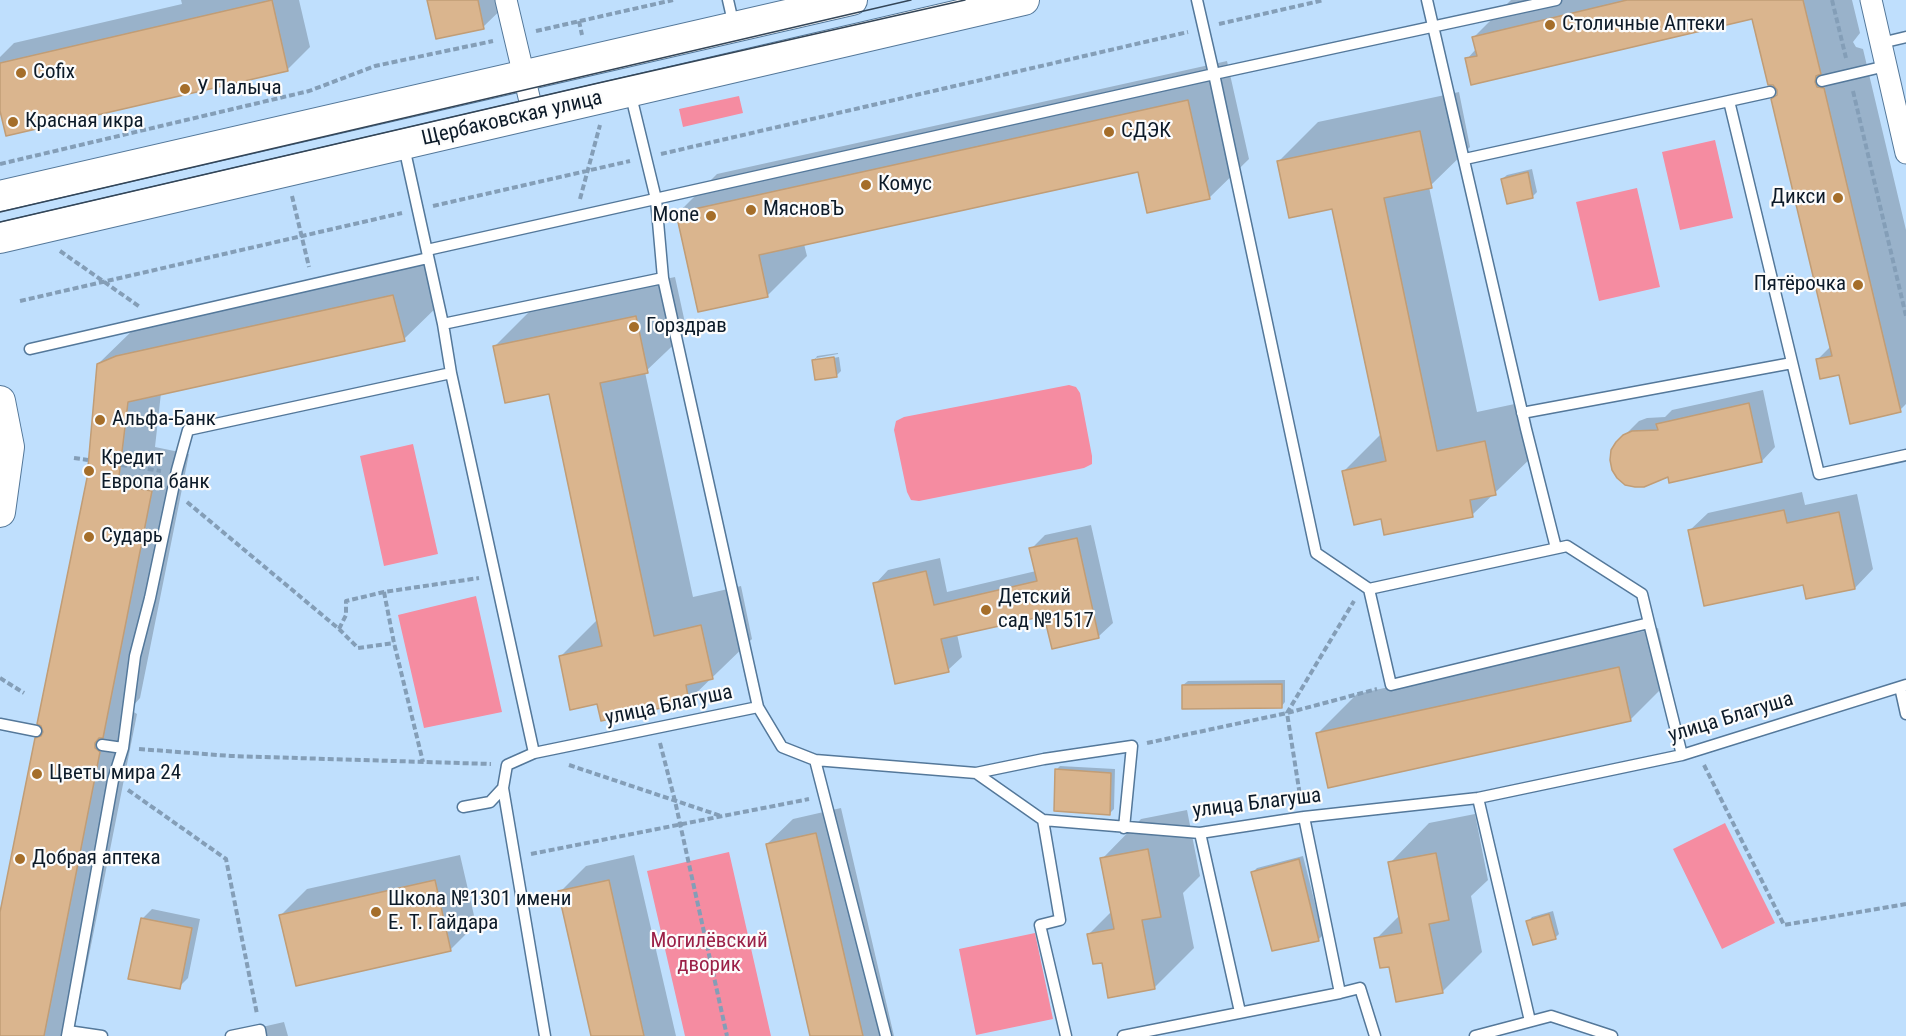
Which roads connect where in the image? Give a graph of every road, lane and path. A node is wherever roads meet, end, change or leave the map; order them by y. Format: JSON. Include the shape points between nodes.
{"nodes":[{"id":1,"x":506,"y":0,"type":"edge"},
{"id":2,"x":673,"y":0,"type":"edge"},
{"id":3,"x":852,"y":0,"type":"edge"},
{"id":4,"x":1024,"y":0,"type":"edge"},
{"id":5,"x":1197,"y":0,"type":"edge"},
{"id":6,"x":1324,"y":0,"type":"edge"},
{"id":7,"x":1427,"y":0,"type":"edge"},
{"id":8,"x":1556,"y":0,"type":"edge"},
{"id":9,"x":1832,"y":0,"type":"edge"},
{"id":10,"x":1871,"y":0,"type":"edge"},
{"id":11,"x":731,"y":14,"type":"edge"},
{"id":12,"x":1435,"y":27,"type":"junction"},
{"id":13,"x":1203,"y":28,"type":"junction"},
{"id":14,"x":526,"y":33,"type":"dead end"},
{"id":15,"x":1906,"y":37,"type":"edge"},
{"id":16,"x":502,"y":39,"type":"dead end"},
{"id":17,"x":1881,"y":43,"type":"junction"},
{"id":18,"x":1887,"y":66,"type":"junction"},
{"id":19,"x":525,"y":74,"type":"junction"},
{"id":20,"x":1214,"y":74,"type":"junction"},
{"id":21,"x":1850,"y":75,"type":"junction"},
{"id":22,"x":1822,"y":81,"type":"dead end"},
{"id":23,"x":630,"y":92,"type":"junction"},
{"id":24,"x":1770,"y":92,"type":"dead end"},
{"id":25,"x":1729,"y":101,"type":"junction"},
{"id":26,"x":533,"y":114,"type":"junction"},
{"id":27,"x":602,"y":119,"type":"dead end"},
{"id":28,"x":403,"y":144,"type":"junction"},
{"id":29,"x":1906,"y":153,"type":"edge"},
{"id":30,"x":646,"y":157,"type":"junction"},
{"id":31,"x":1465,"y":159,"type":"junction"},
{"id":32,"x":0,"y":164,"type":"edge"},
{"id":33,"x":589,"y":171,"type":"junction"},
{"id":34,"x":291,"y":192,"type":"dead end"},
{"id":35,"x":0,"y":196,"type":"edge"},
{"id":36,"x":656,"y":199,"type":"junction"},
{"id":37,"x":418,"y":210,"type":"junction"},
{"id":38,"x":575,"y":217,"type":"junction"},
{"id":39,"x":301,"y":236,"type":"junction"},
{"id":40,"x":0,"y":238,"type":"edge"},
{"id":41,"x":55,"y":247,"type":"dead end"},
{"id":42,"x":427,"y":254,"type":"junction"},
{"id":43,"x":663,"y":278,"type":"junction"},
{"id":44,"x":104,"y":281,"type":"junction"},
{"id":45,"x":313,"y":285,"type":"junction"},
{"id":46,"x":20,"y":301,"type":"dead end"},
{"id":47,"x":1906,"y":315,"type":"edge"},
{"id":48,"x":159,"y":320,"type":"junction"},
{"id":49,"x":442,"y":324,"type":"junction"},
{"id":50,"x":30,"y":350,"type":"dead end"},
{"id":51,"x":1792,"y":363,"type":"junction"},
{"id":52,"x":452,"y":373,"type":"junction"},
{"id":53,"x":0,"y":401,"type":"edge"},
{"id":54,"x":1522,"y":413,"type":"junction"},
{"id":55,"x":1906,"y":455,"type":"edge"},
{"id":56,"x":74,"y":458,"type":"dead end"},
{"id":57,"x":88,"y":460,"type":"dead end"},
{"id":58,"x":121,"y":465,"type":"dead end"},
{"id":59,"x":160,"y":471,"type":"dead end"},
{"id":60,"x":3,"y":477,"type":"edge"},
{"id":61,"x":173,"y":490,"type":"junction"},
{"id":62,"x":0,"y":512,"type":"edge"},
{"id":63,"x":1556,"y":548,"type":"junction"},
{"id":64,"x":495,"y":576,"type":"junction"},
{"id":65,"x":1366,"y":587,"type":"junction"},
{"id":66,"x":384,"y":592,"type":"junction"},
{"id":67,"x":1649,"y":623,"type":"junction"},
{"id":68,"x":339,"y":629,"type":"junction"},
{"id":69,"x":394,"y":643,"type":"junction"},
{"id":70,"x":0,"y":678,"type":"edge"},
{"id":71,"x":1391,"y":686,"type":"junction"},
{"id":72,"x":1903,"y":686,"type":"edge"},
{"id":73,"x":24,"y":693,"type":"dead end"},
{"id":74,"x":758,"y":708,"type":"junction"},
{"id":75,"x":1287,"y":713,"type":"junction"},
{"id":76,"x":1906,"y":714,"type":"edge"},
{"id":77,"x":0,"y":724,"type":"edge"},
{"id":78,"x":656,"y":728,"type":"junction"},
{"id":79,"x":36,"y":731,"type":"dead end"},
{"id":80,"x":102,"y":745,"type":"dead end"},
{"id":81,"x":1132,"y":746,"type":"junction"},
{"id":82,"x":123,"y":748,"type":"junction"},
{"id":83,"x":1696,"y":750,"type":"junction"},
{"id":84,"x":534,"y":753,"type":"junction"},
{"id":85,"x":1682,"y":755,"type":"junction"},
{"id":86,"x":815,"y":760,"type":"junction"},
{"id":87,"x":423,"y":762,"type":"junction"},
{"id":88,"x":507,"y":765,"type":"junction"},
{"id":89,"x":976,"y":773,"type":"junction"},
{"id":90,"x":113,"y":780,"type":"junction"},
{"id":91,"x":503,"y":788,"type":"junction"},
{"id":92,"x":825,"y":796,"type":"junction"},
{"id":93,"x":1478,"y":798,"type":"junction"},
{"id":94,"x":675,"y":801,"type":"junction"},
{"id":95,"x":463,"y":807,"type":"dead end"},
{"id":96,"x":722,"y":816,"type":"junction"},
{"id":97,"x":1304,"y":817,"type":"junction"},
{"id":98,"x":1043,"y":820,"type":"junction"},
{"id":99,"x":680,"y":824,"type":"junction"},
{"id":100,"x":1124,"y":828,"type":"junction"},
{"id":101,"x":1200,"y":833,"type":"junction"},
{"id":102,"x":515,"y":857,"type":"junction"},
{"id":103,"x":1906,"y":904,"type":"edge"},
{"id":104,"x":1340,"y":993,"type":"junction"},
{"id":105,"x":1240,"y":1012,"type":"junction"},
{"id":106,"x":1530,"y":1021,"type":"junction"},
{"id":107,"x":68,"y":1033,"type":"edge"},
{"id":108,"x":260,"y":1033,"type":"edge"},
{"id":109,"x":102,"y":1036,"type":"edge"},
{"id":110,"x":231,"y":1036,"type":"edge"},
{"id":111,"x":545,"y":1036,"type":"edge"},
{"id":112,"x":727,"y":1036,"type":"edge"},
{"id":113,"x":886,"y":1036,"type":"edge"},
{"id":114,"x":1066,"y":1036,"type":"edge"},
{"id":115,"x":1123,"y":1036,"type":"edge"},
{"id":116,"x":1375,"y":1036,"type":"edge"},
{"id":117,"x":1474,"y":1036,"type":"edge"},
{"id":118,"x":1612,"y":1036,"type":"edge"}],
"edges":[{"from":1,"to":19,"type":"street"},
{"from":2,"to":14,"type":"path"},
{"from":3,"to":11,"type":"main road","name":"Щербаковская улица"},
{"from":4,"to":23,"type":"main road","name":"Щербаковская улица"},
{"from":5,"to":13,"type":"lane"},
{"from":6,"to":13,"type":"path"},
{"from":7,"to":12,"type":"lane"},
{"from":8,"to":12,"type":"lane"},
{"from":9,"to":21,"type":"path"},
{"from":10,"to":17,"type":"street"},
{"from":11,"to":19,"type":"main road","name":"Щербаковская улица"},
{"from":12,"to":20,"type":"lane"},
{"from":12,"to":31,"type":"lane"},
{"from":13,"to":20,"type":"lane"},
{"from":13,"to":30,"type":"path"},
{"from":15,"to":17,"type":"lane"},
{"from":16,"to":32,"type":"path","via":[[375,66],[309,91]]},
{"from":17,"to":18,"type":"street"},
{"from":18,"to":21,"type":"lane"},
{"from":18,"to":29,"type":"street"},
{"from":19,"to":26,"type":"street"},
{"from":19,"to":35,"type":"main road","name":"Щербаковская улица"},
{"from":20,"to":36,"type":"lane"},
{"from":20,"to":65,"type":"lane","via":[[1316,553]]},
{"from":21,"to":22,"type":"lane"},
{"from":21,"to":47,"type":"path"},
{"from":23,"to":26,"type":"main road","name":"Щербаковская улица"},
{"from":23,"to":30,"type":"lane"},
{"from":24,"to":25,"type":"lane"},
{"from":25,"to":31,"type":"lane"},
{"from":25,"to":51,"type":"lane"},
{"from":26,"to":28,"type":"main road","name":"Щербаковская улица"},
{"from":27,"to":33,"type":"path"},
{"from":28,"to":37,"type":"lane"},
{"from":28,"to":40,"type":"main road","name":"Щербаковская улица"},
{"from":30,"to":33,"type":"path"},
{"from":30,"to":36,"type":"lane"},
{"from":31,"to":54,"type":"lane"},
{"from":33,"to":37,"type":"path"},
{"from":33,"to":38,"type":"path"},
{"from":34,"to":39,"type":"path"},
{"from":36,"to":38,"type":"lane"},
{"from":36,"to":43,"type":"lane"},
{"from":37,"to":39,"type":"path"},
{"from":37,"to":42,"type":"lane"},
{"from":38,"to":42,"type":"lane"},
{"from":39,"to":44,"type":"path"},
{"from":39,"to":45,"type":"path"},
{"from":41,"to":44,"type":"path"},
{"from":42,"to":45,"type":"lane"},
{"from":42,"to":49,"type":"lane"},
{"from":43,"to":49,"type":"lane"},
{"from":43,"to":74,"type":"lane"},
{"from":44,"to":46,"type":"path"},
{"from":44,"to":48,"type":"path"},
{"from":45,"to":48,"type":"lane"},
{"from":48,"to":50,"type":"lane"},
{"from":49,"to":52,"type":"lane"},
{"from":51,"to":54,"type":"lane"},
{"from":51,"to":55,"type":"lane","via":[[1819,474]]},
{"from":52,"to":61,"type":"lane","via":[[188,430]]},
{"from":52,"to":64,"type":"lane"},
{"from":53,"to":60,"type":"main road","via":[[9,447]]},
{"from":54,"to":63,"type":"lane"},
{"from":56,"to":57,"type":"path"},
{"from":58,"to":59,"type":"path"},
{"from":60,"to":62,"type":"main road"},
{"from":61,"to":68,"type":"path"},
{"from":61,"to":82,"type":"lane","via":[[135,656]]},
{"from":63,"to":65,"type":"lane"},
{"from":63,"to":67,"type":"lane","via":[[1567,546],[1642,594]]},
{"from":64,"to":66,"type":"path"},
{"from":64,"to":84,"type":"lane"},
{"from":65,"to":71,"type":"lane"},
{"from":65,"to":75,"type":"path"},
{"from":66,"to":68,"type":"path","via":[[346,601],[346,615]]},
{"from":66,"to":69,"type":"path"},
{"from":67,"to":71,"type":"lane"},
{"from":67,"to":85,"type":"lane"},
{"from":68,"to":69,"type":"path","via":[[358,648]]},
{"from":69,"to":87,"type":"path"},
{"from":70,"to":73,"type":"path"},
{"from":71,"to":75,"type":"path"},
{"from":72,"to":76,"type":"lane"},
{"from":72,"to":83,"type":"lane","name":"улица Благуша"},
{"from":74,"to":78,"type":"lane","name":"улица Благуша"},
{"from":74,"to":86,"type":"lane","name":"улица Благуша","via":[[782,747]]},
{"from":75,"to":81,"type":"path"},
{"from":75,"to":97,"type":"path"},
{"from":77,"to":79,"type":"lane"},
{"from":78,"to":84,"type":"lane","name":"улица Благуша"},
{"from":78,"to":94,"type":"path"},
{"from":80,"to":82,"type":"lane"},
{"from":81,"to":89,"type":"lane"},
{"from":81,"to":100,"type":"lane"},
{"from":82,"to":87,"type":"path"},
{"from":82,"to":90,"type":"lane"},
{"from":83,"to":85,"type":"lane","name":"улица Благуша"},
{"from":83,"to":103,"type":"path","via":[[1784,925]]},
{"from":84,"to":88,"type":"lane","name":"улица Благуша"},
{"from":84,"to":94,"type":"path"},
{"from":85,"to":93,"type":"lane","name":"улица Благуша"},
{"from":86,"to":89,"type":"lane","name":"улица Благуша"},
{"from":86,"to":92,"type":"lane"},
{"from":87,"to":88,"type":"path"},
{"from":88,"to":91,"type":"lane"},
{"from":89,"to":98,"type":"lane","name":"улица Благуша"},
{"from":90,"to":107,"type":"lane"},
{"from":90,"to":108,"type":"path","via":[[226,859]]},
{"from":91,"to":95,"type":"lane","via":[[490,802]]},
{"from":91,"to":102,"type":"lane"},
{"from":92,"to":96,"type":"path"},
{"from":92,"to":113,"type":"lane"},
{"from":93,"to":97,"type":"lane","name":"улица Благуша"},
{"from":93,"to":106,"type":"lane"},
{"from":94,"to":96,"type":"path"},
{"from":94,"to":99,"type":"path"},
{"from":96,"to":99,"type":"path"},
{"from":97,"to":101,"type":"lane","name":"улица Благуша"},
{"from":97,"to":104,"type":"lane"},
{"from":98,"to":100,"type":"lane","name":"улица Благуша"},
{"from":98,"to":114,"type":"lane","via":[[1060,920],[1040,925]]},
{"from":99,"to":102,"type":"path"},
{"from":99,"to":112,"type":"path"},
{"from":100,"to":101,"type":"lane","name":"улица Благуша"},
{"from":101,"to":105,"type":"lane"},
{"from":102,"to":111,"type":"lane"},
{"from":104,"to":105,"type":"lane"},
{"from":104,"to":116,"type":"lane","via":[[1360,988]]},
{"from":105,"to":115,"type":"lane"},
{"from":106,"to":117,"type":"lane"},
{"from":106,"to":118,"type":"lane","via":[[1551,1016]]},
{"from":107,"to":109,"type":"lane"},
{"from":108,"to":110,"type":"lane"}]}
